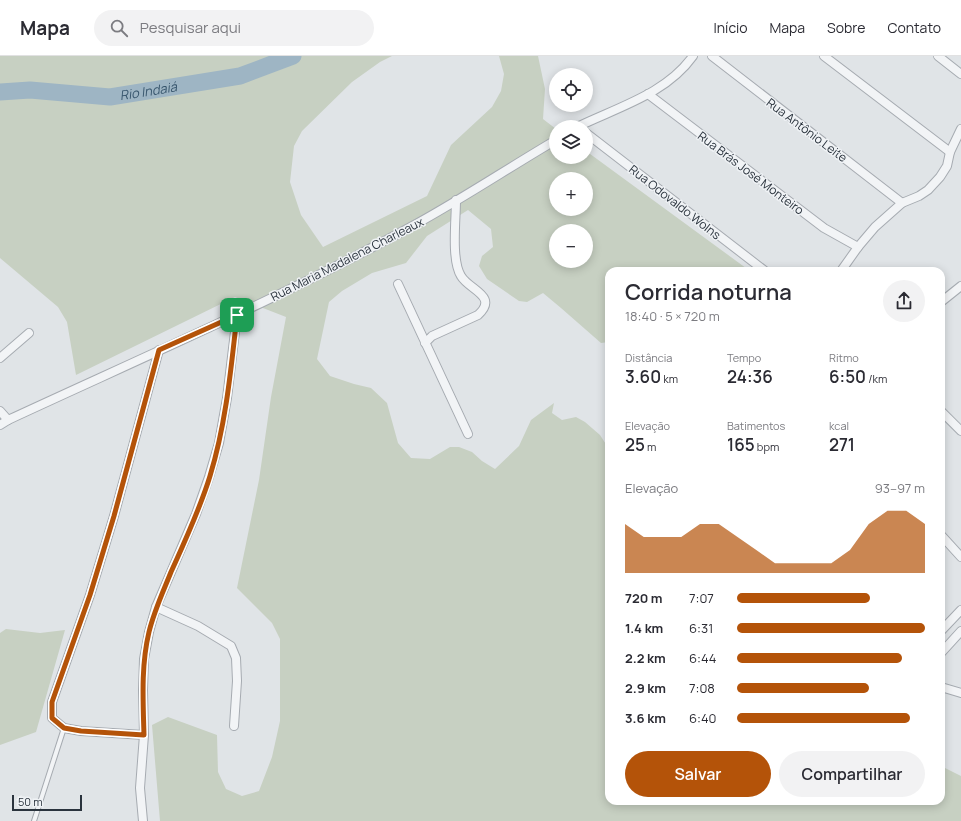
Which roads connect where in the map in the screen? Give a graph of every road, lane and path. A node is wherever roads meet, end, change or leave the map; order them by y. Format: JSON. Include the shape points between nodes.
{"nodes":[{"id":1,"x":693,"y":56,"type":"edge"},
{"id":2,"x":712,"y":56,"type":"edge"},
{"id":3,"x":824,"y":56,"type":"edge"},
{"id":4,"x":938,"y":56,"type":"edge"},
{"id":5,"x":961,"y":74,"type":"edge"},
{"id":6,"x":648,"y":94,"type":"junction"},
{"id":7,"x":593,"y":120,"type":"edge"},
{"id":8,"x":961,"y":129,"type":"edge"},
{"id":9,"x":593,"y":138,"type":"edge"},
{"id":10,"x":549,"y":144,"type":"edge"},
{"id":11,"x":950,"y":152,"type":"junction"},
{"id":12,"x":456,"y":200,"type":"junction"},
{"id":13,"x":902,"y":202,"type":"junction"},
{"id":14,"x":858,"y":246,"type":"junction"},
{"id":15,"x":759,"y":267,"type":"edge"},
{"id":16,"x":844,"y":267,"type":"edge"},
{"id":17,"x":398,"y":284,"type":"dead end"},
{"id":18,"x":959,"y":291,"type":"edge"},
{"id":19,"x":945,"y":300,"type":"edge"},
{"id":20,"x":237,"y":315,"type":"junction"},
{"id":21,"x":29,"y":333,"type":"dead end"},
{"id":22,"x":425,"y":343,"type":"junction"},
{"id":23,"x":159,"y":350,"type":"junction"},
{"id":24,"x":0,"y":358,"type":"edge"},
{"id":25,"x":0,"y":411,"type":"edge"},
{"id":26,"x":945,"y":415,"type":"edge"},
{"id":27,"x":8,"y":420,"type":"junction"},
{"id":28,"x":0,"y":425,"type":"edge"},
{"id":29,"x":961,"y":431,"type":"edge"},
{"id":30,"x":468,"y":434,"type":"dead end"},
{"id":31,"x":945,"y":539,"type":"edge"},
{"id":32,"x":961,"y":557,"type":"edge"},
{"id":33,"x":156,"y":607,"type":"junction"},
{"id":34,"x":961,"y":610,"type":"edge"},
{"id":35,"x":945,"y":627,"type":"edge"},
{"id":36,"x":961,"y":631,"type":"edge"},
{"id":37,"x":945,"y":649,"type":"edge"},
{"id":38,"x":945,"y":689,"type":"edge"},
{"id":39,"x":961,"y":692,"type":"edge"},
{"id":40,"x":234,"y":726,"type":"dead end"},
{"id":41,"x":64,"y":728,"type":"junction"},
{"id":42,"x":144,"y":735,"type":"junction"},
{"id":43,"x":34,"y":821,"type":"edge"},
{"id":44,"x":143,"y":821,"type":"edge"}],
"edges":[{"from":1,"to":6,"type":"street","via":[[679,73]]},
{"from":2,"to":13,"type":"street","name":"Rua Antônio Leite"},
{"from":3,"to":11,"type":"street"},
{"from":4,"to":5,"type":"street"},
{"from":6,"to":7,"type":"street"},
{"from":6,"to":14,"type":"street","name":"Rua Brás José Monteiro","via":[[824,228]]},
{"from":8,"to":11,"type":"street"},
{"from":9,"to":15,"type":"street","name":"Rua Odovaldo Wolns"},
{"from":10,"to":12,"type":"street","name":"Rua Maria Madalena Charleaux"},
{"from":11,"to":13,"type":"street","via":[[947,166],[928,190]]},
{"from":12,"to":20,"type":"street","name":"Rua Maria Madalena Charleaux","via":[[405,230]]},
{"from":12,"to":22,"type":"street","via":[[456,261],[461,277],[481,293],[486,304],[478,315],[432,336]]},
{"from":13,"to":14,"type":"street","via":[[875,226]]},
{"from":14,"to":16,"type":"street"},
{"from":17,"to":22,"type":"street"},
{"from":18,"to":19,"type":"street"},
{"from":20,"to":23,"type":"street","name":"Rua Maria Madalena Charleaux"},
{"from":20,"to":33,"type":"street","via":[[228,398],[219,443],[196,514]]},
{"from":21,"to":24,"type":"street"},
{"from":22,"to":30,"type":"street"},
{"from":23,"to":27,"type":"street","name":"Rua Maria Madalena Charleaux"},
{"from":23,"to":41,"type":"street","via":[[114,516],[52,702],[52,718]]},
{"from":25,"to":27,"type":"street"},
{"from":26,"to":29,"type":"street"},
{"from":27,"to":28,"type":"street","name":"Rua Maria Madalena Charleaux"},
{"from":31,"to":32,"type":"street"},
{"from":33,"to":40,"type":"street","via":[[198,626],[231,646],[236,658],[237,681]]},
{"from":33,"to":42,"type":"street","via":[[144,659]]},
{"from":34,"to":35,"type":"street"},
{"from":36,"to":37,"type":"street"},
{"from":38,"to":39,"type":"street"},
{"from":41,"to":42,"type":"street"},
{"from":41,"to":43,"type":"lane"},
{"from":42,"to":44,"type":"street","via":[[140,788]]}]}
